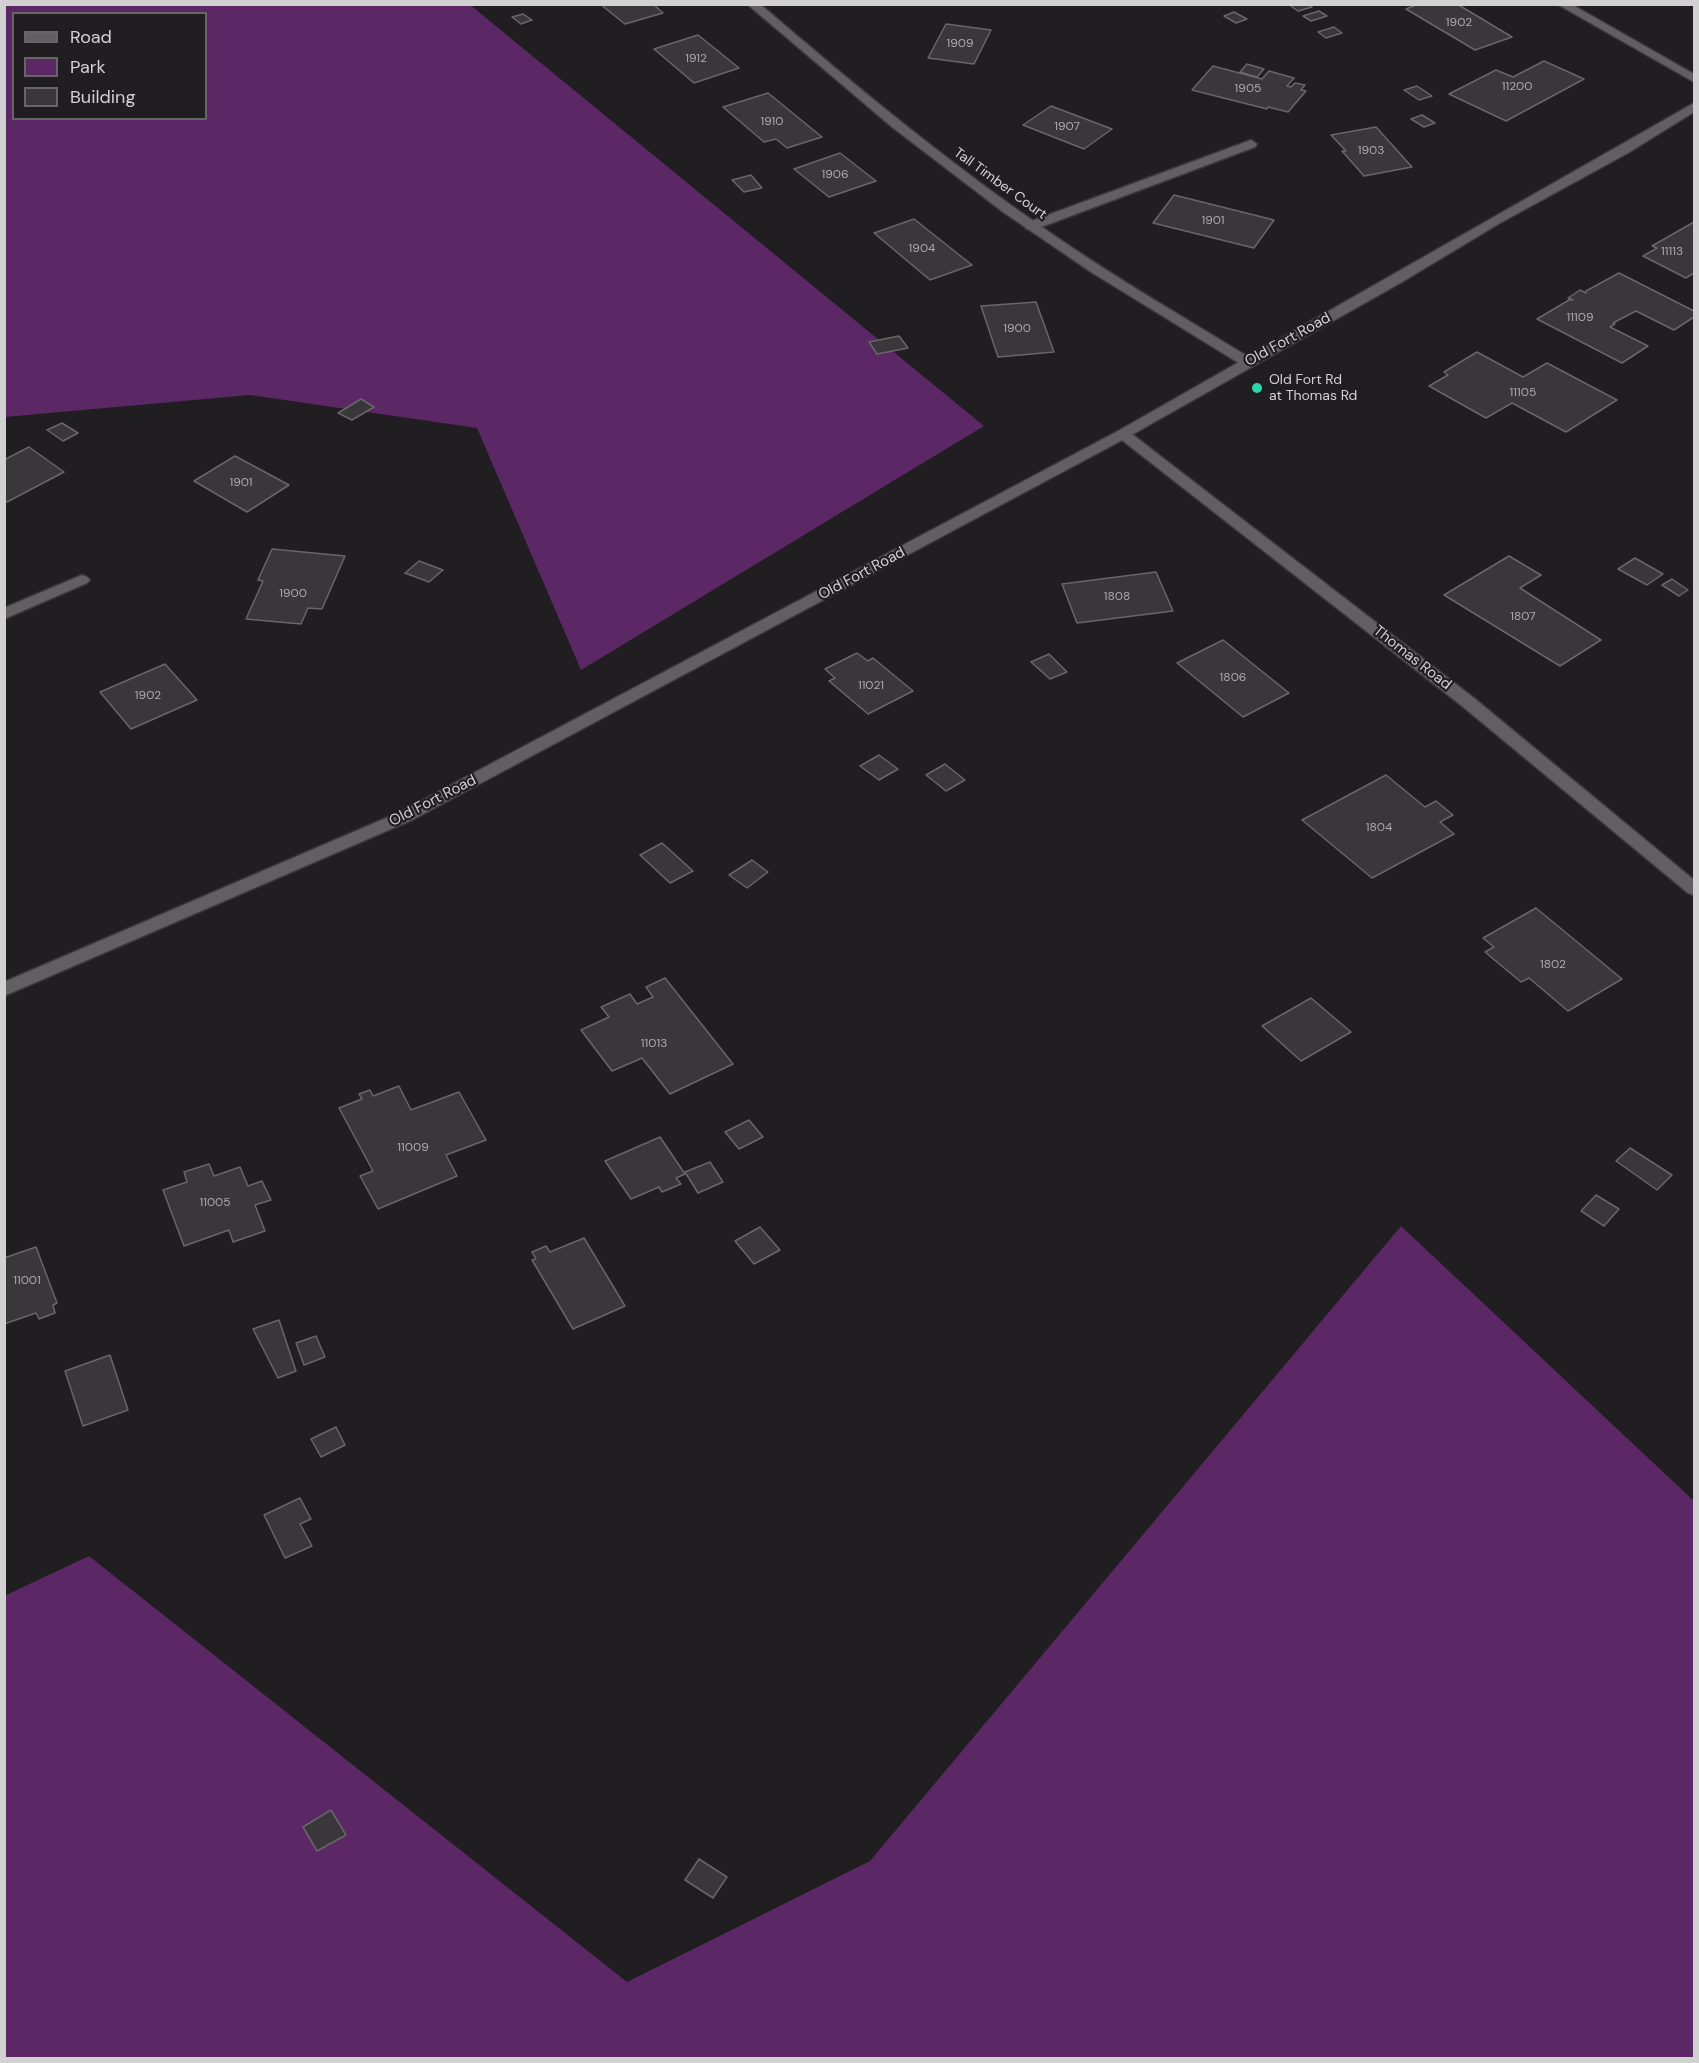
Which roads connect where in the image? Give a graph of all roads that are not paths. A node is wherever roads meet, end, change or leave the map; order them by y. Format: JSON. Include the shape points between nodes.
{"nodes":[{"id":1,"x":752,"y":4,"type":"edge"},
{"id":2,"x":1562,"y":4,"type":"edge"},
{"id":3,"x":1695,"y":80,"type":"edge"},
{"id":4,"x":1695,"y":107,"type":"edge"},
{"id":5,"x":1251,"y":144,"type":"dead end"},
{"id":6,"x":1031,"y":226,"type":"junction"},
{"id":7,"x":1247,"y":362,"type":"junction"},
{"id":8,"x":1123,"y":434,"type":"junction"},
{"id":9,"x":82,"y":580,"type":"dead end"},
{"id":10,"x":4,"y":614,"type":"edge"},
{"id":11,"x":1695,"y":889,"type":"edge"},
{"id":12,"x":4,"y":990,"type":"edge"}],
"edges":[{"from":1,"to":6,"type":"main road","name":"Tall Timber Court","via":[[940,158]]},
{"from":2,"to":3,"type":"main road"},
{"from":4,"to":7,"type":"main road","name":"Old Fort Road"},
{"from":5,"to":6,"type":"main road"},
{"from":6,"to":7,"type":"main road","name":"Tall Timber Court"},
{"from":7,"to":8,"type":"main road","name":"Old Fort Road"},
{"from":8,"to":11,"type":"main road","name":"Thomas Road","via":[[1468,702]]},
{"from":8,"to":12,"type":"main road","name":"Old Fort Road","via":[[406,816]]},
{"from":9,"to":10,"type":"main road"}]}
